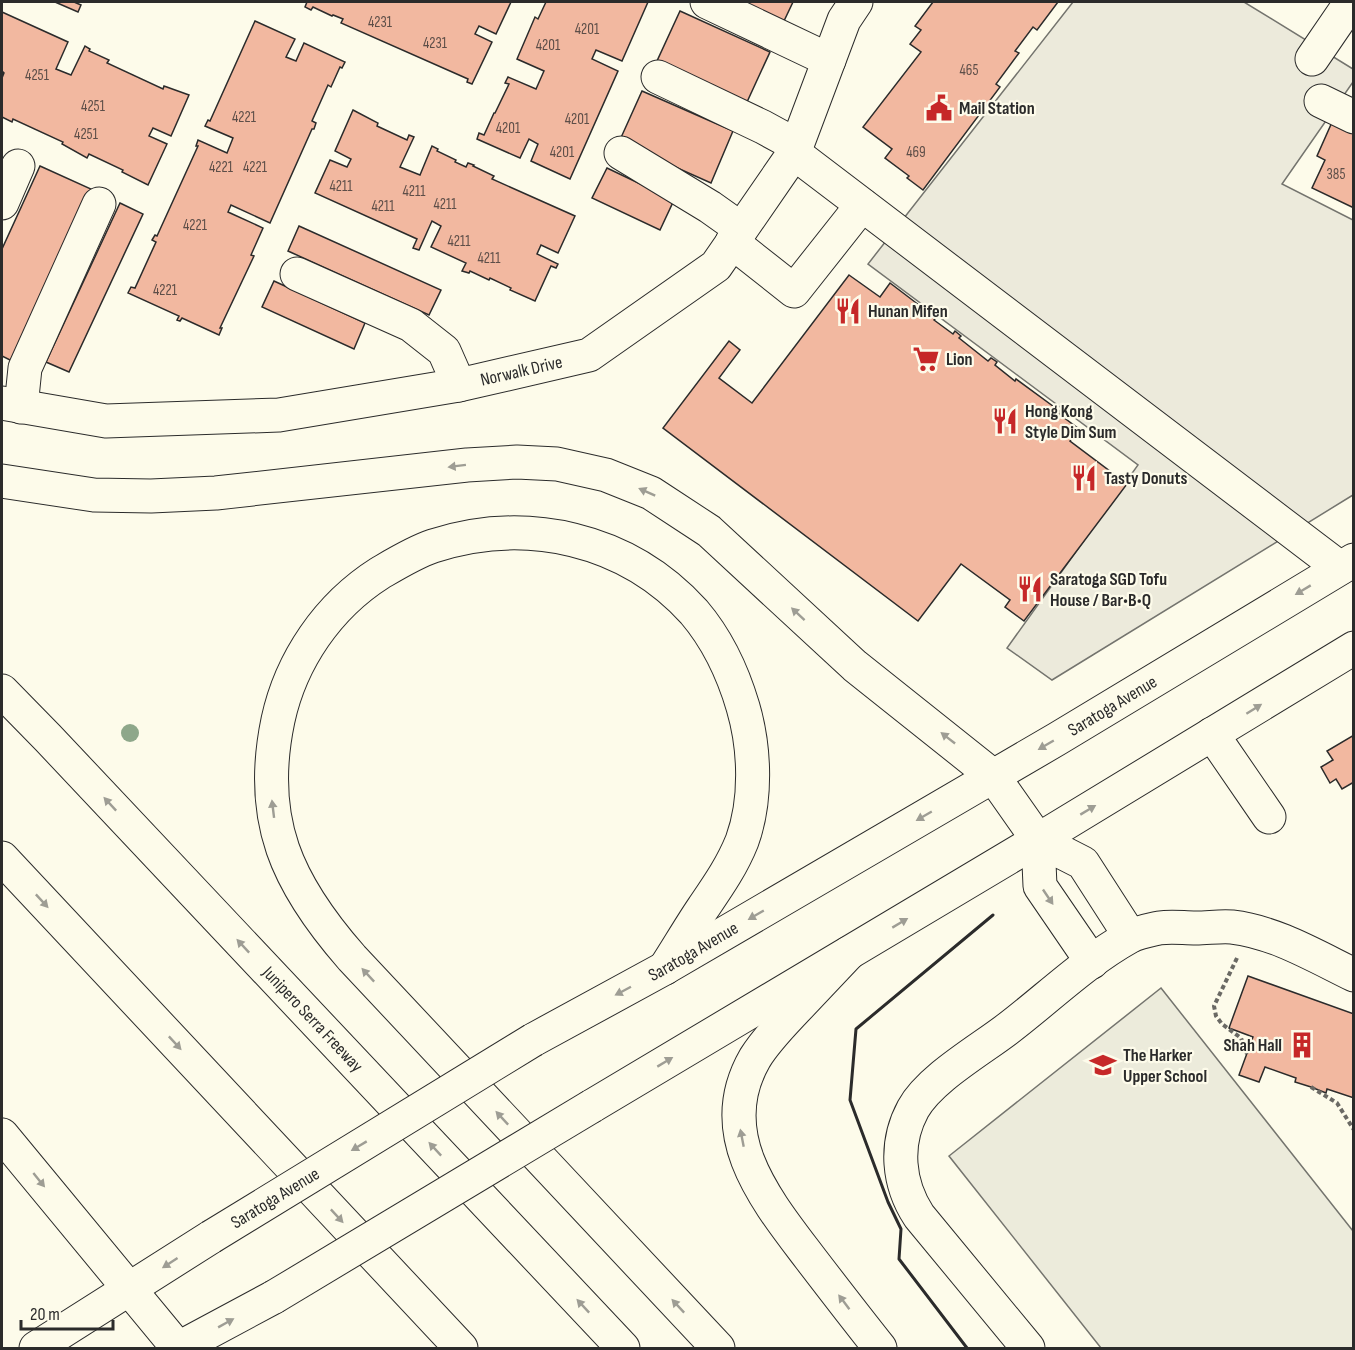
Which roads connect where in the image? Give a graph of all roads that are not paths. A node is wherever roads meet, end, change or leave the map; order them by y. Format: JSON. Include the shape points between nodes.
{"nodes":[{"id":1,"x":707,"y":2,"type":"edge"},
{"id":2,"x":856,"y":2,"type":"edge"},
{"id":3,"x":1351,"y":2,"type":"edge"},
{"id":4,"x":1312,"y":59,"type":"dead end"},
{"id":5,"x":829,"y":60,"type":"junction"},
{"id":6,"x":658,"y":77,"type":"dead end"},
{"id":7,"x":1322,"y":101,"type":"dead end"},
{"id":8,"x":1353,"y":117,"type":"edge"},
{"id":9,"x":795,"y":149,"type":"junction"},
{"id":10,"x":621,"y":153,"type":"dead end"},
{"id":11,"x":18,"y":166,"type":"dead end"},
{"id":12,"x":2,"y":203,"type":"edge"},
{"id":13,"x":99,"y":204,"type":"dead end"},
{"id":14,"x":862,"y":205,"type":"junction"},
{"id":15,"x":737,"y":235,"type":"junction"},
{"id":16,"x":297,"y":274,"type":"dead end"},
{"id":17,"x":459,"y":385,"type":"junction"},
{"id":18,"x":11,"y":405,"type":"edge"},
{"id":19,"x":2,"y":481,"type":"edge"},
{"id":20,"x":1347,"y":564,"type":"edge"},
{"id":21,"x":1353,"y":648,"type":"edge"},
{"id":22,"x":2,"y":691,"type":"edge"},
{"id":23,"x":1212,"y":734,"type":"junction"},
{"id":24,"x":993,"y":776,"type":"junction"},
{"id":25,"x":1269,"y":817,"type":"dead end"},
{"id":26,"x":1038,"y":840,"type":"junction"},
{"id":27,"x":2,"y":858,"type":"edge"},
{"id":28,"x":1130,"y":936,"type":"junction"},
{"id":29,"x":849,"y":953,"type":"junction"},
{"id":30,"x":1092,"y":962,"type":"junction"},
{"id":31,"x":665,"y":968,"type":"junction"},
{"id":32,"x":1353,"y":975,"type":"edge"},
{"id":33,"x":2,"y":1135,"type":"edge"},
{"id":34,"x":129,"y":1289,"type":"junction"},
{"id":35,"x":36,"y":1348,"type":"edge"},
{"id":36,"x":178,"y":1348,"type":"edge"},
{"id":37,"x":461,"y":1348,"type":"edge"},
{"id":38,"x":623,"y":1348,"type":"edge"},
{"id":39,"x":718,"y":1348,"type":"edge"},
{"id":40,"x":880,"y":1348,"type":"edge"},
{"id":41,"x":1028,"y":1348,"type":"edge"}],
"edges":[{"from":1,"to":5,"type":"main road"},
{"from":2,"to":5,"type":"main road","name":"Norwalk Drive","via":[[844,20]]},
{"from":3,"to":4,"type":"main road"},
{"from":5,"to":9,"type":"main road","name":"Norwalk Drive"},
{"from":6,"to":9,"type":"main road","via":[[763,127]]},
{"from":7,"to":8,"type":"main road"},
{"from":9,"to":14,"type":"main road"},
{"from":9,"to":15,"type":"main road","name":"Norwalk Drive"},
{"from":10,"to":15,"type":"main road","via":[[699,200]]},
{"from":11,"to":12,"type":"main road"},
{"from":13,"to":18,"type":"main road"},
{"from":14,"to":15,"type":"main road","via":[[794,291]]},
{"from":14,"to":20,"type":"main road"},
{"from":15,"to":17,"type":"main road","name":"Norwalk Drive","via":[[716,266],[590,355]]},
{"from":16,"to":17,"type":"main road","via":[[411,325],[444,351]]},
{"from":17,"to":18,"type":"main road","name":"Norwalk Drive","via":[[279,415],[106,422]]},
{"from":24,"to":19,"type":"main road","one_way":true,"via":[[855,666],[709,531],[651,493],[606,475],[557,464],[517,462],[216,494],[151,496],[94,495]]},
{"from":20,"to":24,"type":"main road","name":"Saratoga Avenue","one_way":true},
{"from":23,"to":21,"type":"main road","one_way":true},
{"from":38,"to":22,"type":"main road","name":"Junipero Serra Freeway","one_way":true},
{"from":23,"to":25,"type":"main road"},
{"from":26,"to":23,"type":"main road","one_way":true},
{"from":24,"to":26,"type":"main road"},
{"from":24,"to":31,"type":"main road","name":"Saratoga Avenue","one_way":true},
{"from":26,"to":28,"type":"main road","via":[[1083,863]]},
{"from":29,"to":26,"type":"main road","one_way":true},
{"from":26,"to":30,"type":"main road","one_way":true,"via":[[1040,886]]},
{"from":27,"to":37,"type":"main road","one_way":true},
{"from":28,"to":30,"type":"main road"},
{"from":28,"to":32,"type":"main road","via":[[1162,928],[1231,927],[1271,935]]},
{"from":36,"to":29,"type":"main road","one_way":true,"bridge":true,"via":[[274,1297]]},
{"from":40,"to":29,"type":"main road","one_way":true,"via":[[774,1210],[749,1168],[740,1129],[743,1087],[754,1060]]},
{"from":30,"to":41,"type":"main road","via":[[925,1093],[914,1107],[903,1138],[901,1173],[910,1202]]},
{"from":31,"to":34,"type":"main road","name":"Saratoga Avenue","one_way":true,"bridge":true,"via":[[533,1040]]},
{"from":39,"to":31,"type":"main road","one_way":true,"via":[[352,958],[323,924],[291,869],[272,814],[270,779],[281,705],[312,639],[336,609],[364,584],[430,547],[467,537],[508,532],[550,535],[590,544],[628,561],[663,584],[694,613],[718,648],[736,684],[746,717],[752,766],[751,804],[742,840],[726,873]]},
{"from":33,"to":34,"type":"main road","one_way":true},
{"from":34,"to":35,"type":"main road","name":"Saratoga Avenue"},
{"from":34,"to":36,"type":"main road"}]}
